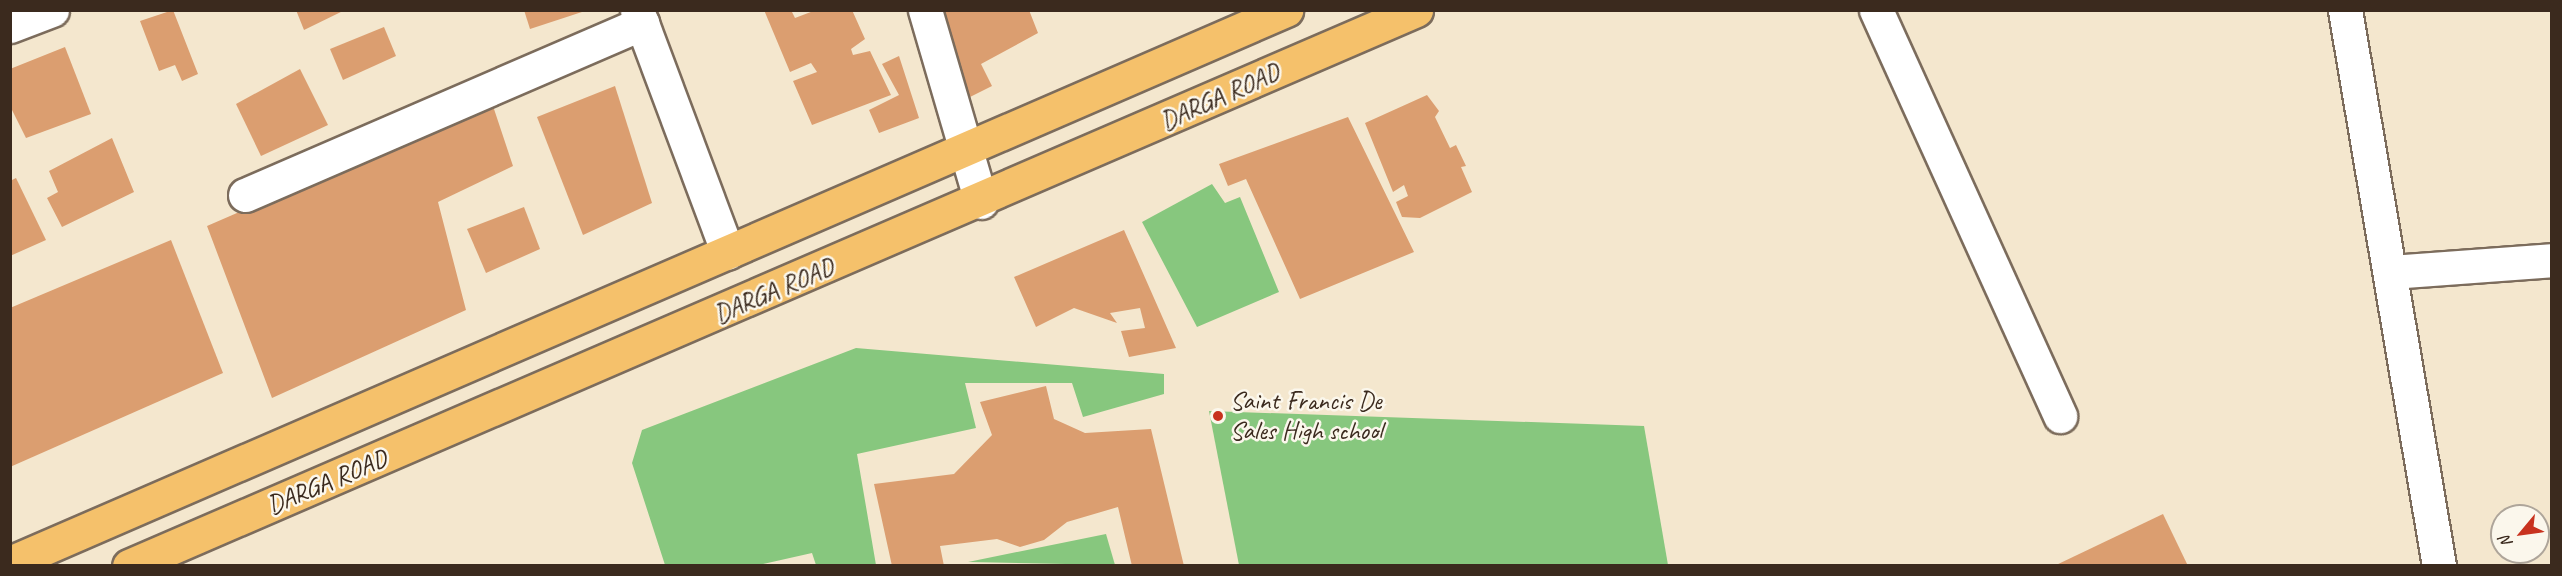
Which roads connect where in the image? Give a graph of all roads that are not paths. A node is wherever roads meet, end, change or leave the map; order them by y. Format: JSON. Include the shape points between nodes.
{"nodes":[{"id":1,"x":925,"y":10,"type":"edge"},
{"id":2,"x":1286,"y":10,"type":"edge"},
{"id":3,"x":1416,"y":10,"type":"edge"},
{"id":4,"x":1876,"y":10,"type":"edge"},
{"id":5,"x":2345,"y":10,"type":"edge"},
{"id":6,"x":640,"y":17,"type":"edge"},
{"id":7,"x":967,"y":147,"type":"junction"},
{"id":8,"x":245,"y":195,"type":"dead end"},
{"id":9,"x":981,"y":202,"type":"junction"},
{"id":10,"x":728,"y":253,"type":"junction"},
{"id":11,"x":2552,"y":260,"type":"edge"},
{"id":12,"x":2390,"y":272,"type":"junction"},
{"id":13,"x":2060,"y":416,"type":"dead end"},
{"id":14,"x":10,"y":563,"type":"edge"},
{"id":15,"x":129,"y":566,"type":"edge"},
{"id":16,"x":2439,"y":566,"type":"edge"}],
"edges":[{"from":1,"to":7,"type":"street"},
{"from":2,"to":7,"type":"main road","name":"DARGA ROAD"},
{"from":3,"to":9,"type":"main road","name":"DARGA ROAD"},
{"from":4,"to":13,"type":"street"},
{"from":5,"to":12,"type":"street"},
{"from":6,"to":8,"type":"street"},
{"from":6,"to":10,"type":"street"},
{"from":7,"to":9,"type":"street"},
{"from":7,"to":10,"type":"main road","name":"DARGA ROAD"},
{"from":9,"to":15,"type":"main road","name":"DARGA ROAD"},
{"from":10,"to":14,"type":"main road","name":"DARGA ROAD"},
{"from":11,"to":12,"type":"street"},
{"from":12,"to":16,"type":"street"}]}
